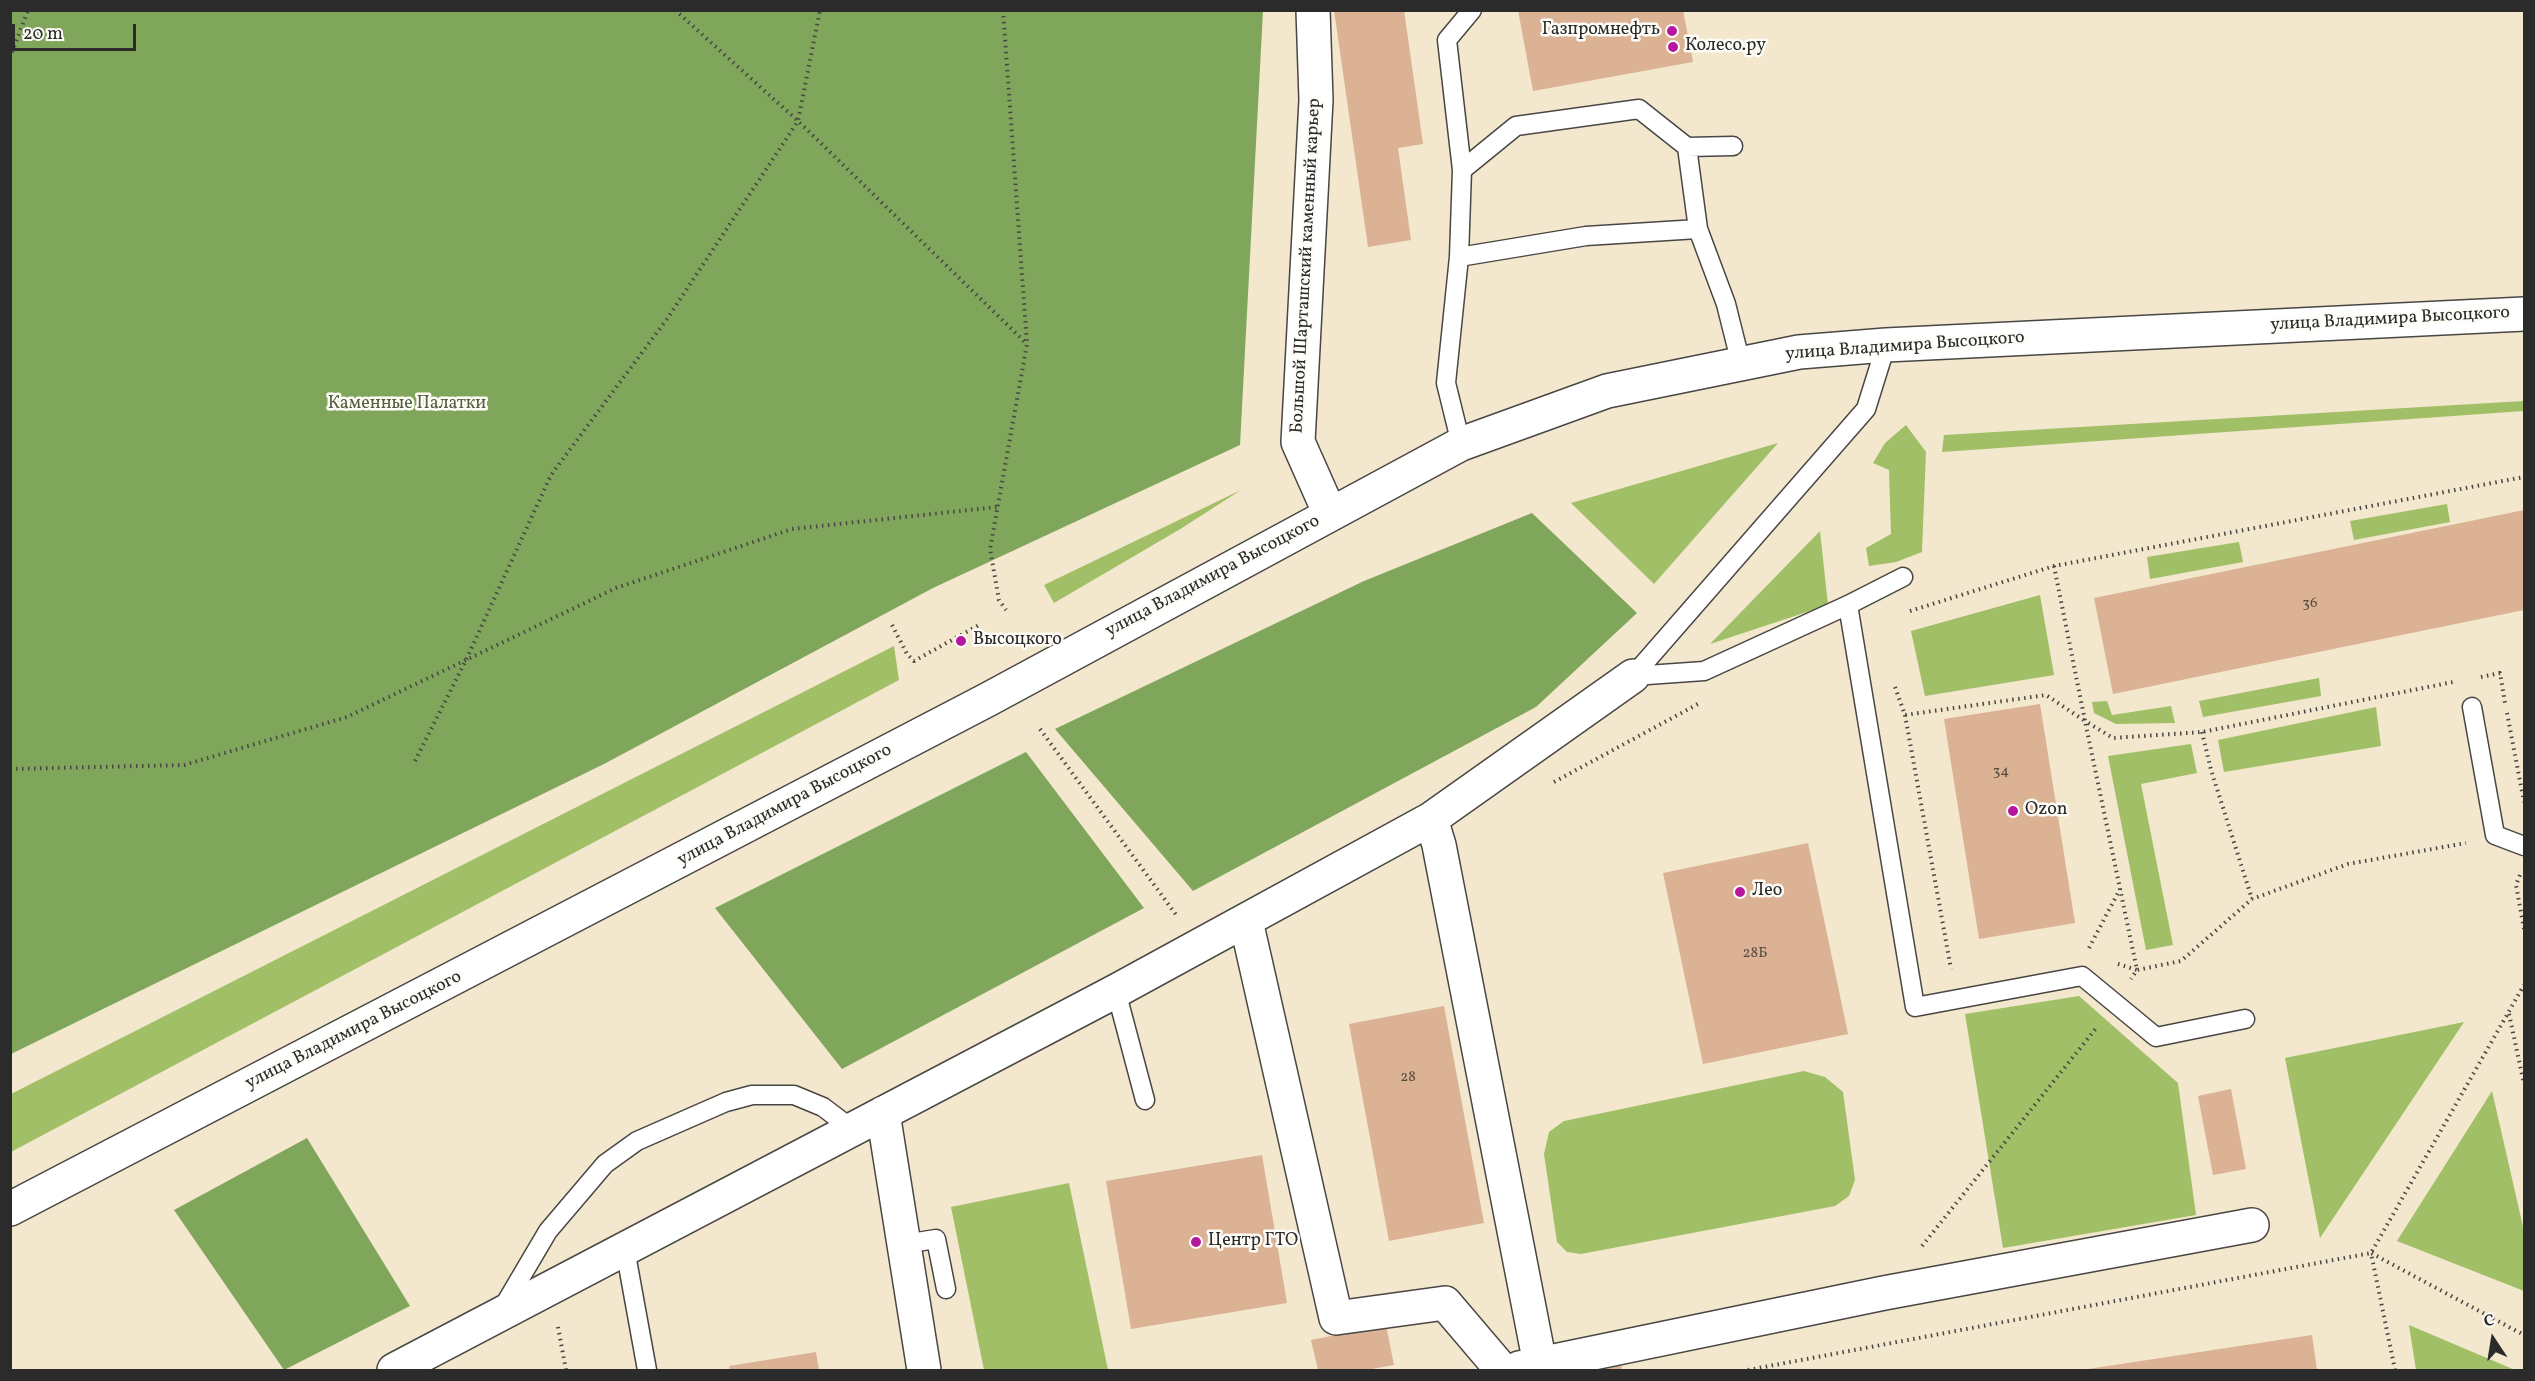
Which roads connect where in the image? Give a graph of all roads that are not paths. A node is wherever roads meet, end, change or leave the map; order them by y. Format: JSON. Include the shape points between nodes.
{"nodes":[{"id":1,"x":1313,"y":10,"type":"edge"},
{"id":2,"x":1472,"y":10,"type":"edge"},
{"id":3,"x":1732,"y":146,"type":"dead end"},
{"id":4,"x":1687,"y":147,"type":"junction"},
{"id":5,"x":1462,"y":170,"type":"junction"},
{"id":6,"x":1698,"y":229,"type":"junction"},
{"id":7,"x":1459,"y":257,"type":"junction"},
{"id":8,"x":2524,"y":314,"type":"edge"},
{"id":9,"x":1886,"y":345,"type":"junction"},
{"id":10,"x":1741,"y":364,"type":"junction"},
{"id":11,"x":1461,"y":444,"type":"junction"},
{"id":12,"x":1330,"y":514,"type":"junction"},
{"id":13,"x":1903,"y":577,"type":"dead end"},
{"id":14,"x":1848,"y":605,"type":"junction"},
{"id":15,"x":1633,"y":676,"type":"junction"},
{"id":16,"x":2472,"y":707,"type":"dead end"},
{"id":17,"x":1431,"y":819,"type":"junction"},
{"id":18,"x":2524,"y":846,"type":"edge"},
{"id":19,"x":1246,"y":921,"type":"junction"},
{"id":20,"x":1116,"y":990,"type":"junction"},
{"id":21,"x":2245,"y":1019,"type":"dead end"},
{"id":22,"x":1145,"y":1100,"type":"dead end"},
{"id":23,"x":883,"y":1113,"type":"junction"},
{"id":24,"x":852,"y":1129,"type":"junction"},
{"id":25,"x":10,"y":1209,"type":"edge"},
{"id":26,"x":2252,"y":1225,"type":"dead end"},
{"id":27,"x":904,"y":1244,"type":"junction"},
{"id":28,"x":624,"y":1249,"type":"junction"},
{"id":29,"x":946,"y":1289,"type":"dead end"},
{"id":30,"x":497,"y":1316,"type":"junction"},
{"id":31,"x":1540,"y":1364,"type":"junction"},
{"id":32,"x":394,"y":1371,"type":"edge"},
{"id":33,"x":647,"y":1371,"type":"edge"},
{"id":34,"x":924,"y":1371,"type":"edge"},
{"id":35,"x":1504,"y":1371,"type":"edge"}],
"edges":[{"from":1,"to":12,"type":"street","name":"Большой Шарташский каменный карьер","via":[[1316,100],[1298,442]]},
{"from":2,"to":5,"type":"lane","via":[[1447,40]]},
{"from":3,"to":4,"type":"lane"},
{"from":4,"to":5,"type":"lane","via":[[1639,109],[1516,126]]},
{"from":4,"to":6,"type":"lane"},
{"from":5,"to":7,"type":"lane"},
{"from":6,"to":7,"type":"lane","via":[[1586,236]]},
{"from":6,"to":10,"type":"lane","via":[[1726,304]]},
{"from":7,"to":11,"type":"lane","via":[[1446,383]]},
{"from":8,"to":9,"type":"street","name":"улица Владимира Высоцкого"},
{"from":9,"to":10,"type":"street","name":"улица Владимира Высоцкого","via":[[1799,352]]},
{"from":9,"to":15,"type":"lane","via":[[1866,409]]},
{"from":10,"to":11,"type":"street","name":"улица Владимира Высоцкого","via":[[1607,391]]},
{"from":11,"to":12,"type":"street","name":"улица Владимира Высоцкого"},
{"from":12,"to":25,"type":"street","name":"улица Владимира Высоцкого","via":[[987,700]]},
{"from":13,"to":14,"type":"lane"},
{"from":14,"to":15,"type":"lane","via":[[1704,671]]},
{"from":14,"to":21,"type":"lane","via":[[1915,1007],[2082,976],[2156,1037]]},
{"from":15,"to":17,"type":"street"},
{"from":16,"to":18,"type":"lane","via":[[2495,834]]},
{"from":17,"to":19,"type":"street"},
{"from":17,"to":31,"type":"street"},
{"from":19,"to":20,"type":"street"},
{"from":19,"to":35,"type":"street","via":[[1336,1318],[1445,1303]]},
{"from":20,"to":22,"type":"lane"},
{"from":20,"to":23,"type":"street"},
{"from":23,"to":24,"type":"street"},
{"from":23,"to":27,"type":"street"},
{"from":24,"to":28,"type":"street"},
{"from":24,"to":30,"type":"lane","via":[[823,1107],[794,1095],[752,1095],[726,1102],[637,1141],[605,1164],[548,1231]]},
{"from":26,"to":31,"type":"street","via":[[1884,1293]]},
{"from":27,"to":29,"type":"lane","via":[[936,1239]]},
{"from":27,"to":34,"type":"street"},
{"from":28,"to":30,"type":"street"},
{"from":28,"to":33,"type":"lane"},
{"from":30,"to":32,"type":"street"},
{"from":31,"to":35,"type":"street"}]}
